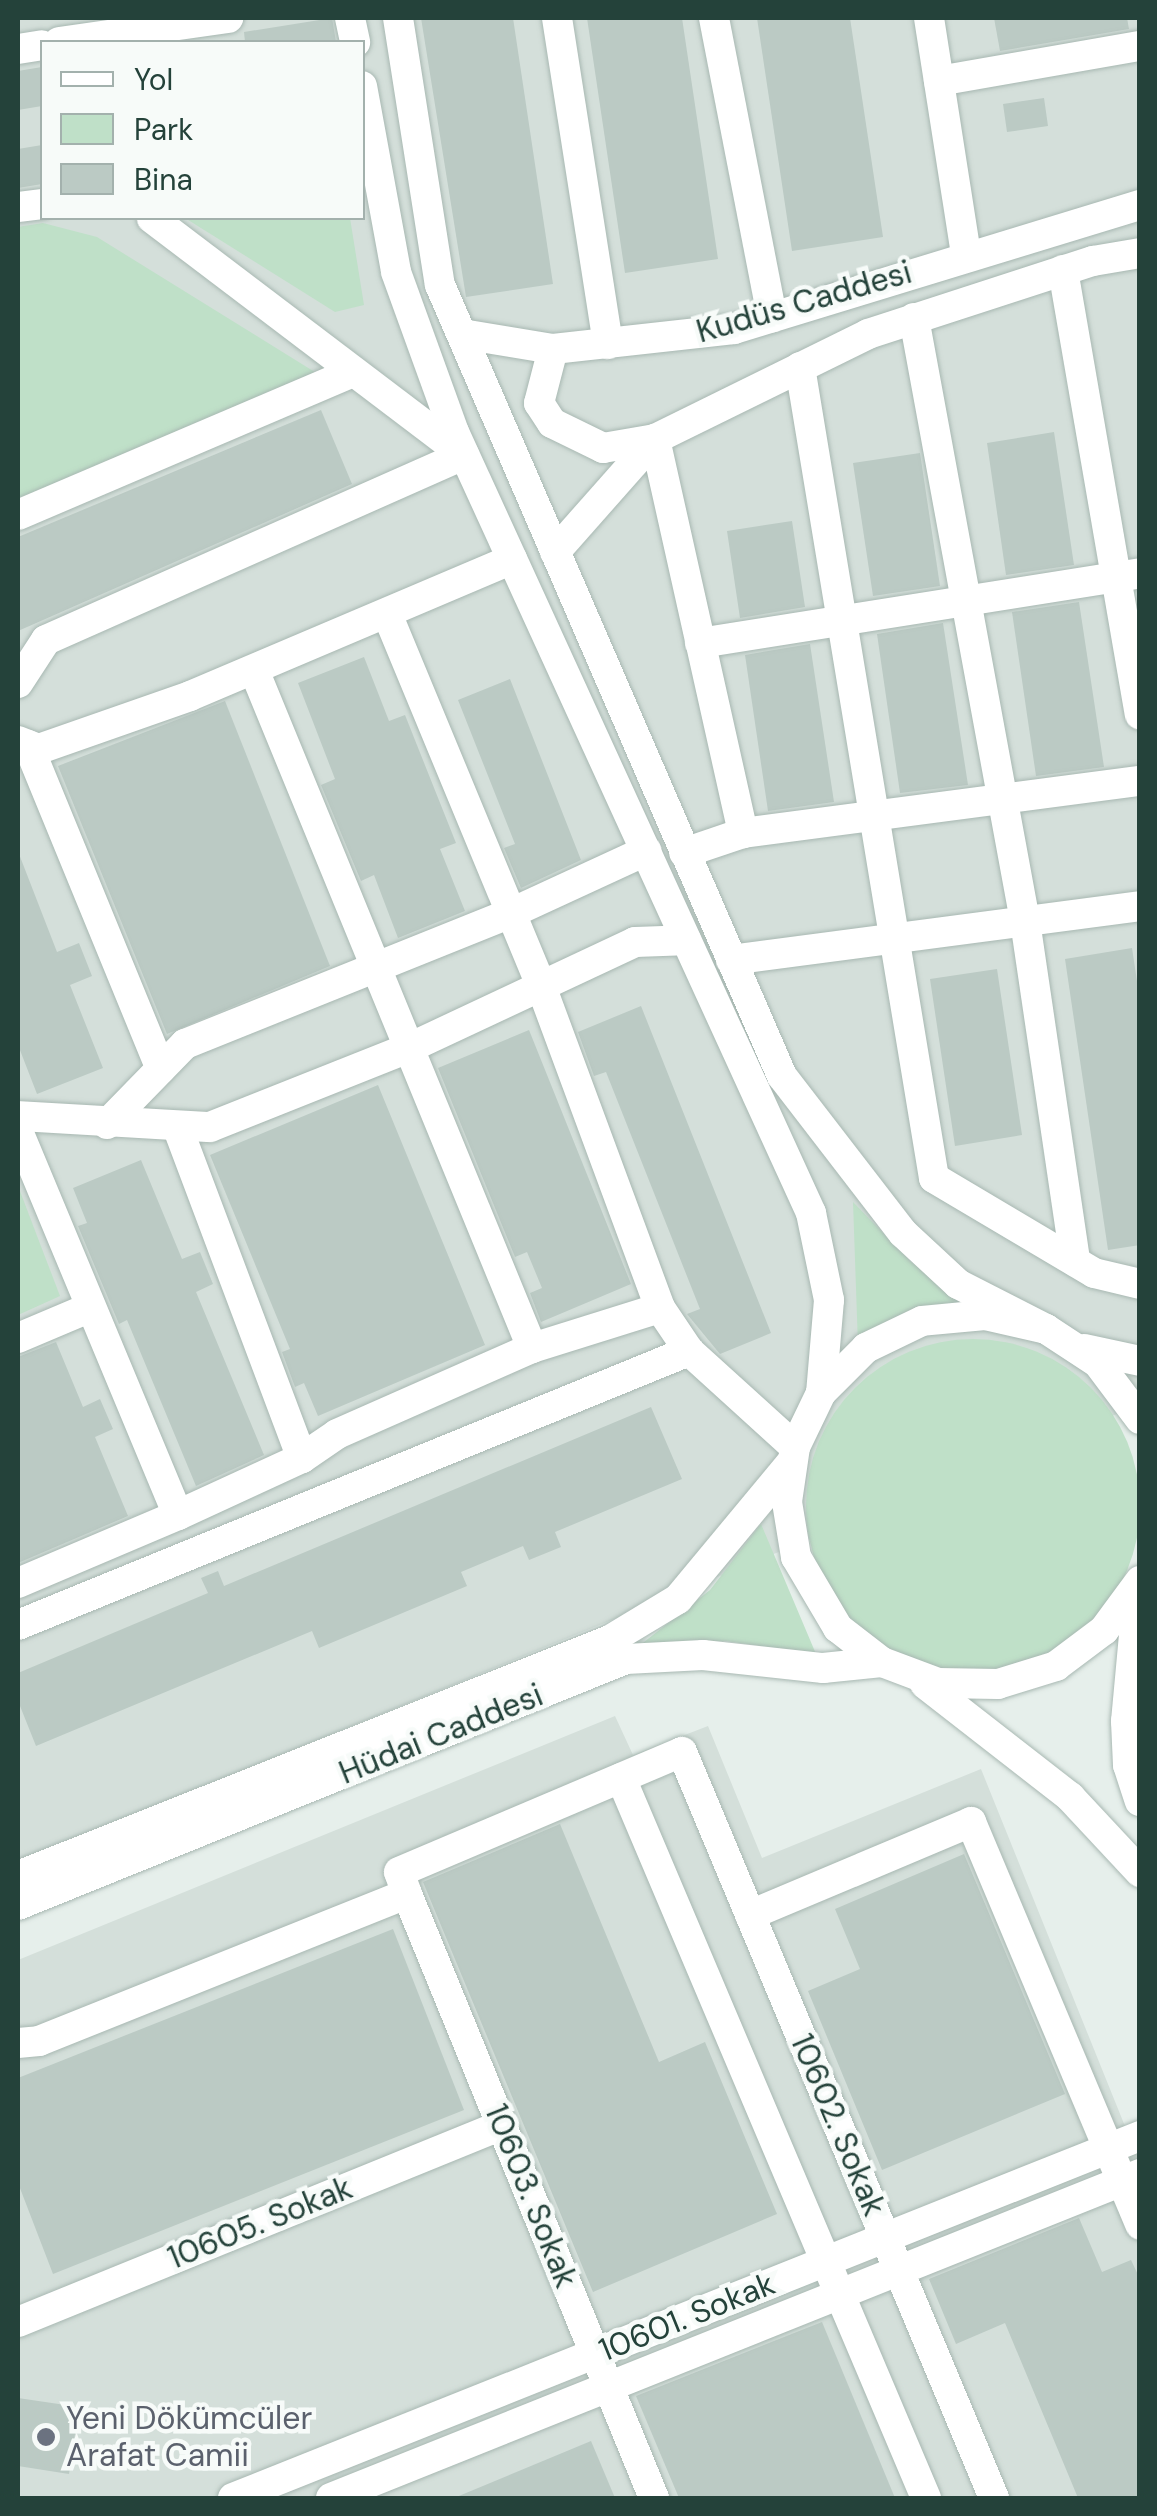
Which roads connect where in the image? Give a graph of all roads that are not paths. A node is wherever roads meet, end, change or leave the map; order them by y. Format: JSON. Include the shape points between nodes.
{"nodes":[{"id":1,"x":228,"y":18,"type":"edge"},
{"id":2,"x":398,"y":18,"type":"edge"},
{"id":3,"x":557,"y":18,"type":"edge"},
{"id":4,"x":714,"y":18,"type":"edge"},
{"id":5,"x":929,"y":18,"type":"edge"},
{"id":6,"x":98,"y":32,"type":"edge"},
{"id":7,"x":67,"y":40,"type":"edge"},
{"id":8,"x":1140,"y":46,"type":"edge"},
{"id":9,"x":939,"y":81,"type":"junction"},
{"id":10,"x":365,"y":116,"type":"edge"},
{"id":11,"x":369,"y":155,"type":"edge"},
{"id":12,"x":1140,"y":205,"type":"edge"},
{"id":13,"x":155,"y":220,"type":"edge"},
{"id":14,"x":1140,"y":252,"type":"edge"},
{"id":15,"x":966,"y":254,"type":"junction"},
{"id":16,"x":1093,"y":260,"type":"junction"},
{"id":17,"x":1140,"y":266,"type":"edge"},
{"id":18,"x":1064,"y":270,"type":"junction"},
{"id":19,"x":772,"y":316,"type":"junction"},
{"id":20,"x":914,"y":318,"type":"junction"},
{"id":21,"x":462,"y":334,"type":"junction"},
{"id":22,"x":608,"y":344,"type":"junction"},
{"id":23,"x":553,"y":348,"type":"junction"},
{"id":24,"x":800,"y":367,"type":"junction"},
{"id":25,"x":352,"y":372,"type":"junction"},
{"id":26,"x":655,"y":439,"type":"junction"},
{"id":27,"x":464,"y":454,"type":"junction"},
{"id":28,"x":18,"y":514,"type":"edge"},
{"id":29,"x":555,"y":552,"type":"junction"},
{"id":30,"x":512,"y":559,"type":"junction"},
{"id":31,"x":1128,"y":575,"type":"edge"},
{"id":32,"x":966,"y":601,"type":"junction"},
{"id":33,"x":388,"y":616,"type":"junction"},
{"id":34,"x":841,"y":621,"type":"junction"},
{"id":35,"x":700,"y":643,"type":"junction"},
{"id":36,"x":254,"y":670,"type":"junction"},
{"id":37,"x":18,"y":683,"type":"edge"},
{"id":38,"x":1140,"y":714,"type":"edge"},
{"id":39,"x":22,"y":743,"type":"edge"},
{"id":40,"x":1140,"y":782,"type":"edge"},
{"id":41,"x":1002,"y":796,"type":"junction"},
{"id":42,"x":873,"y":821,"type":"junction"},
{"id":43,"x":742,"y":833,"type":"junction"},
{"id":44,"x":646,"y":851,"type":"junction"},
{"id":45,"x":684,"y":853,"type":"junction"},
{"id":46,"x":1140,"y":906,"type":"edge"},
{"id":47,"x":511,"y":914,"type":"junction"},
{"id":48,"x":1025,"y":922,"type":"junction"},
{"id":49,"x":892,"y":939,"type":"junction"},
{"id":50,"x":686,"y":940,"type":"junction"},
{"id":51,"x":731,"y":960,"type":"junction"},
{"id":52,"x":374,"y":968,"type":"junction"},
{"id":53,"x":541,"y":986,"type":"junction"},
{"id":54,"x":408,"y":1048,"type":"junction"},
{"id":55,"x":161,"y":1069,"type":"junction"},
{"id":56,"x":18,"y":1116,"type":"edge"},
{"id":57,"x":107,"y":1124,"type":"junction"},
{"id":58,"x":177,"y":1126,"type":"junction"},
{"id":59,"x":18,"y":1131,"type":"edge"},
{"id":60,"x":1075,"y":1261,"type":"junction"},
{"id":61,"x":1140,"y":1284,"type":"edge"},
{"id":62,"x":89,"y":1308,"type":"junction"},
{"id":63,"x":660,"y":1308,"type":"junction"},
{"id":64,"x":1046,"y":1329,"type":"junction"},
{"id":65,"x":18,"y":1338,"type":"edge"},
{"id":66,"x":532,"y":1348,"type":"junction"},
{"id":67,"x":1079,"y":1348,"type":"junction"},
{"id":68,"x":689,"y":1351,"type":"junction"},
{"id":69,"x":1140,"y":1361,"type":"edge"},
{"id":70,"x":821,"y":1393,"type":"junction"},
{"id":71,"x":1140,"y":1419,"type":"edge"},
{"id":72,"x":793,"y":1455,"type":"junction"},
{"id":73,"x":302,"y":1458,"type":"junction"},
{"id":74,"x":178,"y":1515,"type":"junction"},
{"id":75,"x":1139,"y":1582,"type":"edge"},
{"id":76,"x":18,"y":1583,"type":"edge"},
{"id":77,"x":18,"y":1625,"type":"edge"},
{"id":78,"x":896,"y":1668,"type":"junction"},
{"id":79,"x":621,"y":1778,"type":"junction"},
{"id":80,"x":1138,"y":1793,"type":"edge"},
{"id":81,"x":1140,"y":1872,"type":"edge"},
{"id":82,"x":18,"y":1876,"type":"edge"},
{"id":83,"x":407,"y":1894,"type":"junction"},
{"id":84,"x":18,"y":1905,"type":"edge"},
{"id":85,"x":750,"y":1915,"type":"junction"},
{"id":86,"x":18,"y":2043,"type":"edge"},
{"id":87,"x":502,"y":2124,"type":"junction"},
{"id":88,"x":1140,"y":2136,"type":"edge"},
{"id":89,"x":1108,"y":2149,"type":"junction"},
{"id":90,"x":1130,"y":2178,"type":"edge"},
{"id":91,"x":1140,"y":2225,"type":"edge"},
{"id":92,"x":886,"y":2238,"type":"junction"},
{"id":93,"x":826,"y":2262,"type":"junction"},
{"id":94,"x":899,"y":2270,"type":"junction"},
{"id":95,"x":840,"y":2294,"type":"junction"},
{"id":96,"x":18,"y":2322,"type":"edge"},
{"id":97,"x":595,"y":2354,"type":"junction"},
{"id":98,"x":609,"y":2387,"type":"junction"},
{"id":99,"x":378,"y":2441,"type":"junction"},
{"id":100,"x":395,"y":2486,"type":"edge"},
{"id":101,"x":238,"y":2498,"type":"edge"},
{"id":102,"x":330,"y":2498,"type":"edge"},
{"id":103,"x":654,"y":2498,"type":"edge"},
{"id":104,"x":926,"y":2498,"type":"edge"},
{"id":105,"x":994,"y":2498,"type":"edge"}],
"edges":[{"from":1,"to":6,"type":"street"},
{"from":2,"to":21,"type":"street","via":[[440,284]]},
{"from":3,"to":22,"type":"street"},
{"from":4,"to":19,"type":"street"},
{"from":5,"to":9,"type":"street"},
{"from":6,"to":7,"type":"street"},
{"from":8,"to":9,"type":"street"},
{"from":9,"to":15,"type":"street"},
{"from":10,"to":11,"type":"street"},
{"from":11,"to":27,"type":"street","via":[[396,272]]},
{"from":12,"to":15,"type":"street","name":"Kudüs Caddesi"},
{"from":13,"to":25,"type":"street"},
{"from":14,"to":16,"type":"street","name":"Kudüs Caddesi"},
{"from":15,"to":19,"type":"street","name":"Kudüs Caddesi"},
{"from":16,"to":17,"type":"street"},
{"from":16,"to":18,"type":"street","name":"Kudüs Caddesi"},
{"from":18,"to":20,"type":"street","name":"Kudüs Caddesi"},
{"from":18,"to":31,"type":"street"},
{"from":19,"to":22,"type":"street","name":"Kudüs Caddesi","via":[[734,329]]},
{"from":20,"to":24,"type":"street","name":"Kudüs Caddesi"},
{"from":20,"to":32,"type":"street"},
{"from":21,"to":23,"type":"street","name":"Kudüs Caddesi"},
{"from":21,"to":29,"type":"street"},
{"from":22,"to":23,"type":"street","name":"Kudüs Caddesi"},
{"from":23,"to":26,"type":"street","via":[[539,403],[552,423],[603,448]]},
{"from":24,"to":26,"type":"street","name":"Kudüs Caddesi"},
{"from":24,"to":34,"type":"street"},
{"from":25,"to":27,"type":"street"},
{"from":25,"to":28,"type":"street"},
{"from":26,"to":29,"type":"street","name":"Kudüs Caddesi"},
{"from":26,"to":35,"type":"street"},
{"from":27,"to":30,"type":"street"},
{"from":27,"to":37,"type":"street","via":[[46,640]]},
{"from":29,"to":45,"type":"street"},
{"from":30,"to":33,"type":"street"},
{"from":30,"to":44,"type":"street"},
{"from":31,"to":32,"type":"street"},
{"from":31,"to":38,"type":"street"},
{"from":32,"to":34,"type":"street"},
{"from":32,"to":41,"type":"street"},
{"from":33,"to":36,"type":"street"},
{"from":33,"to":47,"type":"street"},
{"from":34,"to":35,"type":"street"},
{"from":34,"to":42,"type":"street"},
{"from":35,"to":43,"type":"street"},
{"from":36,"to":39,"type":"street","via":[[39,750]]},
{"from":36,"to":52,"type":"street"},
{"from":39,"to":55,"type":"street"},
{"from":40,"to":41,"type":"street"},
{"from":41,"to":42,"type":"street"},
{"from":41,"to":48,"type":"street"},
{"from":42,"to":43,"type":"street"},
{"from":42,"to":49,"type":"street"},
{"from":43,"to":45,"type":"street"},
{"from":44,"to":47,"type":"street"},
{"from":44,"to":50,"type":"street"},
{"from":45,"to":51,"type":"street"},
{"from":46,"to":48,"type":"street"},
{"from":47,"to":52,"type":"street"},
{"from":47,"to":53,"type":"street"},
{"from":48,"to":49,"type":"street"},
{"from":48,"to":60,"type":"street"},
{"from":49,"to":51,"type":"street"},
{"from":49,"to":60,"type":"street","via":[[934,1178]]},
{"from":50,"to":53,"type":"street","via":[[635,942]]},
{"from":50,"to":70,"type":"street","via":[[811,1213],[829,1300]]},
{"from":51,"to":64,"type":"street","via":[[782,1076],[903,1233],[958,1284]]},
{"from":52,"to":54,"type":"street"},
{"from":52,"to":55,"type":"street","via":[[185,1044]]},
{"from":53,"to":54,"type":"street"},
{"from":53,"to":63,"type":"street"},
{"from":54,"to":58,"type":"street","via":[[210,1127]]},
{"from":54,"to":66,"type":"street"},
{"from":55,"to":57,"type":"street"},
{"from":56,"to":57,"type":"street"},
{"from":57,"to":58,"type":"street"},
{"from":58,"to":73,"type":"street"},
{"from":59,"to":62,"type":"street"},
{"from":60,"to":61,"type":"street"},
{"from":62,"to":65,"type":"street"},
{"from":62,"to":74,"type":"street"},
{"from":63,"to":66,"type":"street"},
{"from":63,"to":68,"type":"street"},
{"from":64,"to":67,"type":"street"},
{"from":64,"to":70,"type":"street","via":[[985,1315],[922,1321],[866,1348]]},
{"from":66,"to":73,"type":"street","via":[[337,1434]]},
{"from":67,"to":69,"type":"street"},
{"from":67,"to":71,"type":"street","via":[[1115,1380]]},
{"from":68,"to":72,"type":"street"},
{"from":68,"to":77,"type":"street"},
{"from":70,"to":72,"type":"street"},
{"from":72,"to":78,"type":"street","via":[[789,1530],[806,1583],[838,1628]]},
{"from":72,"to":82,"type":"street","name":"Hüdai Caddesi","via":[[678,1599],[610,1640]]},
{"from":73,"to":74,"type":"street"},
{"from":74,"to":76,"type":"street"},
{"from":75,"to":78,"type":"street","via":[[1104,1630],[1042,1672],[968,1686]]},
{"from":75,"to":80,"type":"street","via":[[1126,1721]]},
{"from":78,"to":81,"type":"street","via":[[984,1725],[1056,1785]]},
{"from":78,"to":84,"type":"street","name":"Hüdai Caddesi","via":[[703,1655],[626,1658]]},
{"from":79,"to":83,"type":"street","via":[[400,1872]]},
{"from":79,"to":85,"type":"street","name":"10602. Sokak","via":[[682,1752]]},
{"from":79,"to":93,"type":"street","name":"10602. Sokak"},
{"from":83,"to":86,"type":"street"},
{"from":83,"to":87,"type":"street","name":"10603. Sokak"},
{"from":85,"to":89,"type":"street","via":[[970,1822]]},
{"from":85,"to":92,"type":"street","name":"10602. Sokak"},
{"from":87,"to":96,"type":"street","name":"10605. Sokak"},
{"from":87,"to":97,"type":"street","name":"10603. Sokak"},
{"from":88,"to":89,"type":"street","name":"10601. Sokak"},
{"from":89,"to":90,"type":"street"},
{"from":89,"to":92,"type":"street","name":"10601. Sokak"},
{"from":90,"to":91,"type":"street"},
{"from":90,"to":94,"type":"street","name":"10601. Sokak"},
{"from":92,"to":93,"type":"street","name":"10601. Sokak"},
{"from":92,"to":94,"type":"street","name":"10602. Sokak"},
{"from":93,"to":95,"type":"street","name":"10602. Sokak"},
{"from":93,"to":97,"type":"street","name":"10601. Sokak"},
{"from":94,"to":95,"type":"street","name":"10601. Sokak"},
{"from":94,"to":105,"type":"street","name":"10602. Sokak"},
{"from":95,"to":98,"type":"street","name":"10601. Sokak"},
{"from":95,"to":104,"type":"street","name":"10602. Sokak"},
{"from":97,"to":98,"type":"street","name":"10603. Sokak"},
{"from":97,"to":99,"type":"street","name":"10601. Sokak"},
{"from":98,"to":100,"type":"street","name":"10601. Sokak"},
{"from":98,"to":103,"type":"street","name":"10603. Sokak"},
{"from":99,"to":100,"type":"street"},
{"from":99,"to":101,"type":"street","name":"10601. Sokak"},
{"from":100,"to":102,"type":"street","name":"10601. Sokak"}]}
